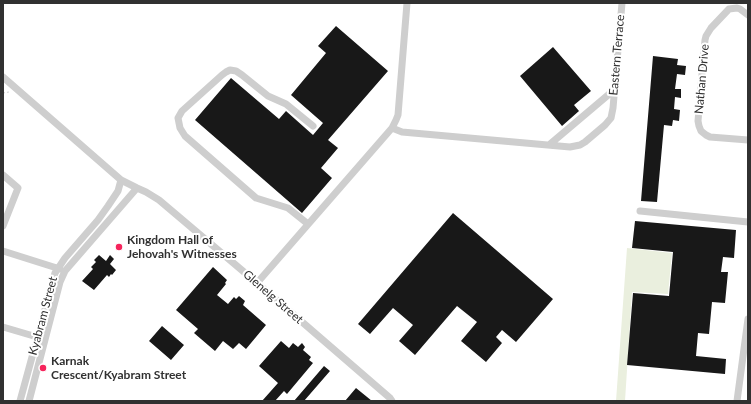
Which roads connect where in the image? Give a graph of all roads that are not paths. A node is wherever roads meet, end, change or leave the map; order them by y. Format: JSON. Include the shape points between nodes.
{"nodes":[{"id":1,"x":407,"y":3,"type":"edge"},
{"id":2,"x":622,"y":3,"type":"edge"},
{"id":3,"x":748,"y":15,"type":"edge"},
{"id":4,"x":3,"y":77,"type":"edge"},
{"id":5,"x":614,"y":90,"type":"junction"},
{"id":6,"x":313,"y":126,"type":"dead end"},
{"id":7,"x":392,"y":128,"type":"junction"},
{"id":8,"x":748,"y":140,"type":"edge"},
{"id":9,"x":549,"y":145,"type":"junction"},
{"id":10,"x":3,"y":175,"type":"edge"},
{"id":11,"x":121,"y":180,"type":"junction"},
{"id":12,"x":137,"y":188,"type":"junction"},
{"id":13,"x":640,"y":211,"type":"dead end"},
{"id":14,"x":748,"y":222,"type":"edge"},
{"id":15,"x":308,"y":224,"type":"junction"},
{"id":16,"x":3,"y":226,"type":"edge"},
{"id":17,"x":3,"y":252,"type":"edge"},
{"id":18,"x":61,"y":269,"type":"junction"},
{"id":19,"x":257,"y":283,"type":"junction"},
{"id":20,"x":748,"y":318,"type":"edge"},
{"id":21,"x":3,"y":327,"type":"edge"},
{"id":22,"x":37,"y":337,"type":"junction"},
{"id":23,"x":20,"y":401,"type":"edge"},
{"id":24,"x":29,"y":401,"type":"edge"},
{"id":25,"x":392,"y":401,"type":"edge"},
{"id":26,"x":737,"y":401,"type":"edge"}],
"edges":[{"from":1,"to":7,"type":"street","via":[[398,115]]},
{"from":2,"to":5,"type":"street","name":"Eastern Terrace"},
{"from":3,"to":8,"type":"street","name":"Nathan Drive","via":[[737,8],[729,9],[706,36],[698,121],[701,131],[710,137]]},
{"from":4,"to":11,"type":"street","name":"Glenelg Street"},
{"from":5,"to":9,"type":"street"},
{"from":5,"to":9,"type":"street","name":"Eastern Terrace","via":[[611,118],[585,142],[570,147]]},
{"from":6,"to":15,"type":"street","via":[[286,104],[268,96],[242,75],[230,70],[182,111],[178,118],[181,132],[188,140],[256,198],[288,208]]},
{"from":7,"to":9,"type":"street","via":[[402,132]]},
{"from":7,"to":15,"type":"street"},
{"from":10,"to":16,"type":"street","via":[[18,188]]},
{"from":11,"to":12,"type":"street","name":"Glenelg Street"},
{"from":11,"to":18,"type":"street","name":"Kyabram Street","via":[[118,191],[108,206],[65,258]]},
{"from":12,"to":18,"type":"street","name":"Kyabram Street"},
{"from":12,"to":19,"type":"street","name":"Glenelg Street","via":[[159,200]]},
{"from":13,"to":14,"type":"street"},
{"from":15,"to":19,"type":"street"},
{"from":17,"to":18,"type":"street"},
{"from":18,"to":22,"type":"street","name":"Kyabram Street","via":[[52,279]]},
{"from":18,"to":24,"type":"street","name":"Kyabram Street","via":[[60,282]]},
{"from":19,"to":25,"type":"street","name":"Glenelg Street"},
{"from":20,"to":26,"type":"street"},
{"from":21,"to":22,"type":"street"},
{"from":22,"to":23,"type":"street","name":"Kyabram Street"}]}
